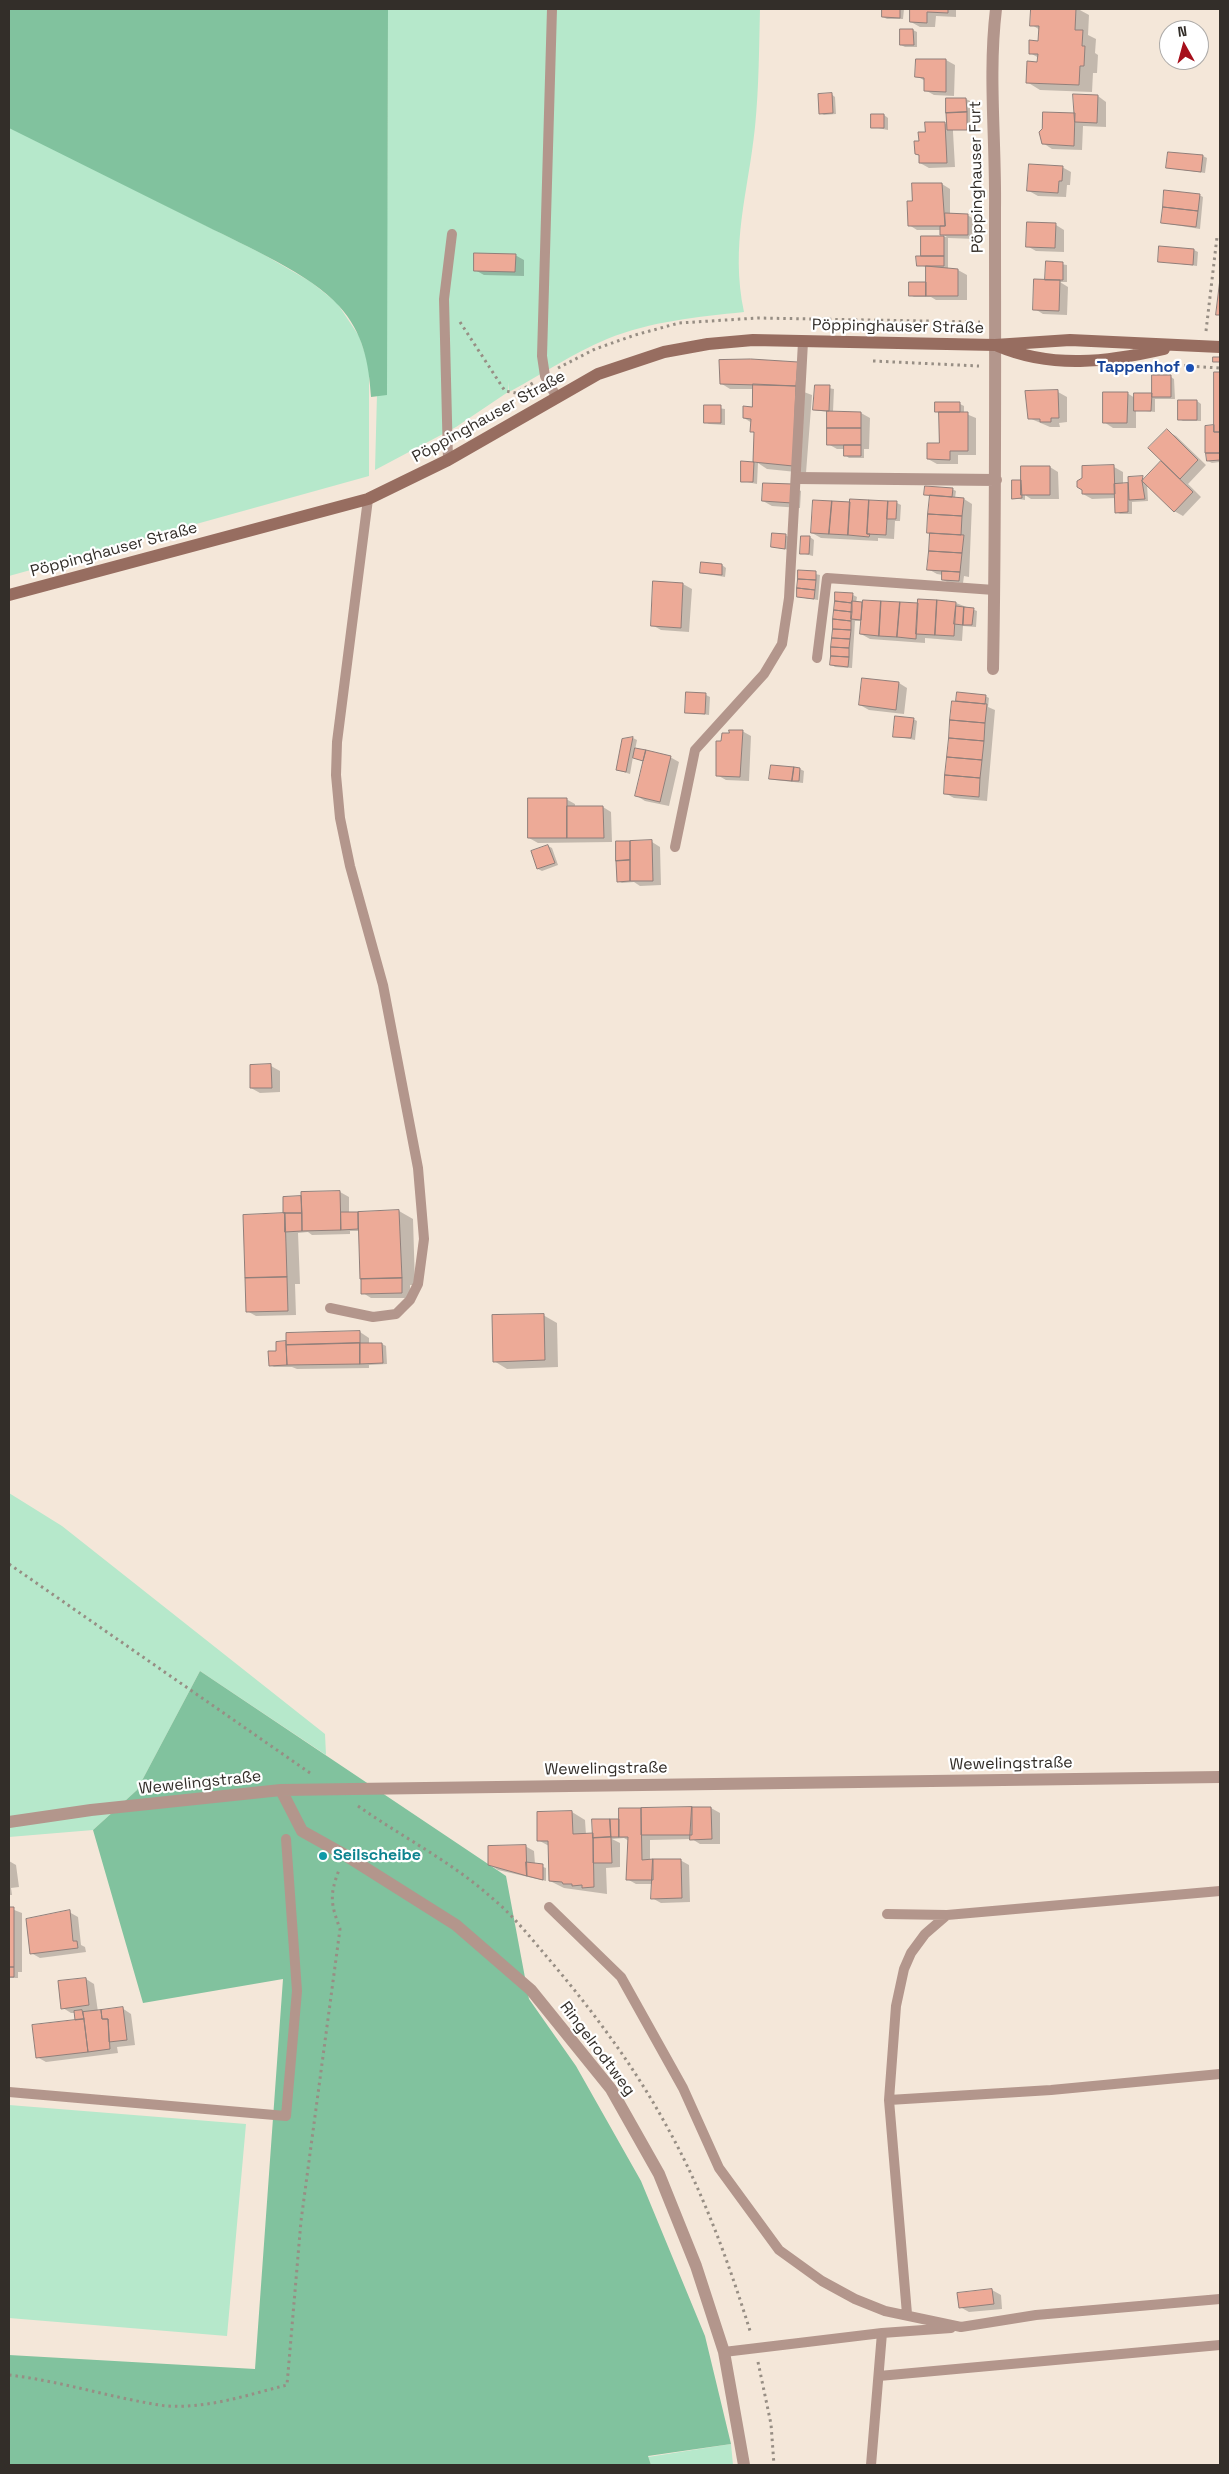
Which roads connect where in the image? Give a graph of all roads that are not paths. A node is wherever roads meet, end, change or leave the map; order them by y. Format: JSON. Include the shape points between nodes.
{"nodes":[{"id":1,"x":552,"y":9,"type":"edge"},
{"id":2,"x":996,"y":9,"type":"edge"},
{"id":3,"x":452,"y":234,"type":"dead end"},
{"id":4,"x":803,"y":342,"type":"junction"},
{"id":5,"x":995,"y":345,"type":"junction"},
{"id":6,"x":1179,"y":345,"type":"junction"},
{"id":7,"x":1220,"y":347,"type":"edge"},
{"id":8,"x":557,"y":398,"type":"junction"},
{"id":9,"x":448,"y":460,"type":"junction"},
{"id":10,"x":797,"y":478,"type":"junction"},
{"id":11,"x":996,"y":480,"type":"junction"},
{"id":12,"x":368,"y":499,"type":"junction"},
{"id":13,"x":994,"y":590,"type":"junction"},
{"id":14,"x":9,"y":595,"type":"edge"},
{"id":15,"x":817,"y":658,"type":"dead end"},
{"id":16,"x":992,"y":669,"type":"dead end"},
{"id":17,"x":675,"y":847,"type":"dead end"},
{"id":18,"x":330,"y":1308,"type":"dead end"},
{"id":19,"x":1220,"y":1777,"type":"edge"},
{"id":20,"x":281,"y":1790,"type":"junction"},
{"id":21,"x":9,"y":1822,"type":"edge"},
{"id":22,"x":286,"y":1839,"type":"dead end"},
{"id":23,"x":1220,"y":1891,"type":"edge"},
{"id":24,"x":548,"y":1906,"type":"dead end"},
{"id":25,"x":887,"y":1914,"type":"dead end"},
{"id":26,"x":947,"y":1915,"type":"junction"},
{"id":27,"x":1220,"y":2074,"type":"edge"},
{"id":28,"x":9,"y":2092,"type":"edge"},
{"id":29,"x":889,"y":2100,"type":"junction"},
{"id":30,"x":1220,"y":2299,"type":"edge"},
{"id":31,"x":907,"y":2314,"type":"junction"},
{"id":32,"x":961,"y":2327,"type":"junction"},
{"id":33,"x":882,"y":2333,"type":"junction"},
{"id":34,"x":1220,"y":2345,"type":"edge"},
{"id":35,"x":724,"y":2352,"type":"junction"},
{"id":36,"x":878,"y":2376,"type":"junction"},
{"id":37,"x":744,"y":2465,"type":"edge"},
{"id":38,"x":871,"y":2465,"type":"edge"}],
"edges":[{"from":1,"to":8,"type":"lane","via":[[542,356],[546,376]]},
{"from":2,"to":5,"type":"street","name":"Pöppinghauser Furt","via":[[991,51]]},
{"from":3,"to":9,"type":"lane","via":[[444,299]]},
{"from":4,"to":5,"type":"main road","name":"Pöppinghauser Straße"},
{"from":4,"to":8,"type":"main road","name":"Pöppinghauser Straße","via":[[744,341],[664,352],[598,374]]},
{"from":4,"to":10,"type":"lane"},
{"from":5,"to":6,"type":"main road","name":"Pöppinghauser Straße","via":[[1070,340]]},
{"from":5,"to":6,"type":"main road","name":"Pöppinghauser Straße","via":[[1020,356],[1084,362],[1125,358]]},
{"from":5,"to":11,"type":"street","name":"Pöppinghauser Straße"},
{"from":6,"to":7,"type":"main road","name":"Pöppinghauser Straße"},
{"from":8,"to":9,"type":"main road","name":"Pöppinghauser Straße"},
{"from":9,"to":12,"type":"main road","name":"Pöppinghauser Straße"},
{"from":10,"to":11,"type":"street"},
{"from":10,"to":17,"type":"lane","via":[[789,598],[782,644],[764,674],[695,750]]},
{"from":11,"to":13,"type":"street","name":"Pöppinghauser Straße"},
{"from":12,"to":14,"type":"main road","name":"Pöppinghauser Straße"},
{"from":12,"to":18,"type":"lane","via":[[337,742],[336,775],[340,818],[350,866],[383,985],[416,1159],[424,1239],[418,1284],[410,1300],[396,1314],[373,1316]]},
{"from":13,"to":15,"type":"lane","via":[[827,578]]},
{"from":13,"to":16,"type":"street","name":"Pöppinghauser Straße"},
{"from":19,"to":20,"type":"street","name":"Wewelingstraße"},
{"from":20,"to":21,"type":"street","name":"Wewelingstraße"},
{"from":20,"to":35,"type":"street","name":"Ringelrodtweg","via":[[302,1832],[346,1855],[456,1925],[531,1990],[611,2089],[659,2174],[696,2266]]},
{"from":22,"to":28,"type":"lane","via":[[297,1991],[286,2116]]},
{"from":23,"to":26,"type":"lane"},
{"from":24,"to":31,"type":"lane","via":[[621,1977],[683,2088],[719,2168],[779,2250],[822,2281],[855,2299],[885,2311]]},
{"from":25,"to":26,"type":"lane"},
{"from":26,"to":29,"type":"lane","via":[[925,1934],[904,1969],[896,2006]]},
{"from":27,"to":29,"type":"lane","via":[[1051,2090]]},
{"from":29,"to":31,"type":"lane"},
{"from":30,"to":32,"type":"lane","via":[[1036,2316]]},
{"from":31,"to":32,"type":"lane"},
{"from":32,"to":33,"type":"lane"},
{"from":33,"to":35,"type":"lane"},
{"from":33,"to":36,"type":"lane"},
{"from":34,"to":36,"type":"lane"},
{"from":35,"to":37,"type":"street","name":"Ringelrodtweg"},
{"from":36,"to":38,"type":"lane"}]}
